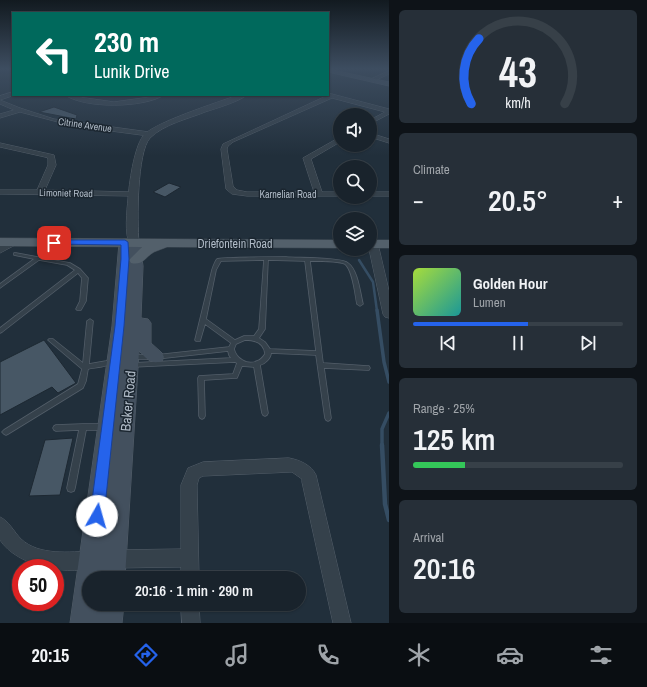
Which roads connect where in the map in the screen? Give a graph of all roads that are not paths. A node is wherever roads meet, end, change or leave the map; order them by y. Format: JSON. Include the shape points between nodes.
{"nodes":[{"id":1,"x":74,"y":98,"type":"edge"},
{"id":2,"x":150,"y":98,"type":"edge"},
{"id":3,"x":236,"y":98,"type":"edge"},
{"id":4,"x":324,"y":98,"type":"edge"},
{"id":5,"x":341,"y":98,"type":"edge"},
{"id":6,"x":0,"y":102,"type":"edge"},
{"id":7,"x":18,"y":111,"type":"junction"},
{"id":8,"x":389,"y":112,"type":"edge"},
{"id":9,"x":0,"y":116,"type":"edge"},
{"id":10,"x":377,"y":118,"type":"edge"},
{"id":11,"x":148,"y":134,"type":"junction"},
{"id":12,"x":377,"y":137,"type":"edge"},
{"id":13,"x":389,"y":141,"type":"edge"},
{"id":14,"x":333,"y":143,"type":"edge"},
{"id":15,"x":0,"y":145,"type":"edge"},
{"id":16,"x":0,"y":192,"type":"edge"},
{"id":17,"x":40,"y":193,"type":"junction"},
{"id":18,"x":133,"y":194,"type":"junction"},
{"id":19,"x":319,"y":194,"type":"junction"},
{"id":20,"x":333,"y":194,"type":"edge"},
{"id":21,"x":377,"y":194,"type":"edge"},
{"id":22,"x":389,"y":194,"type":"edge"},
{"id":23,"x":130,"y":242,"type":"junction"},
{"id":24,"x":167,"y":243,"type":"junction"},
{"id":25,"x":333,"y":244,"type":"edge"},
{"id":26,"x":377,"y":244,"type":"edge"},
{"id":27,"x":389,"y":244,"type":"edge"},
{"id":28,"x":10,"y":246,"type":"edge"},
{"id":29,"x":0,"y":250,"type":"edge"},
{"id":30,"x":377,"y":255,"type":"edge"},
{"id":31,"x":38,"y":258,"type":"junction"},
{"id":32,"x":136,"y":260,"type":"junction"},
{"id":33,"x":266,"y":260,"type":"junction"},
{"id":34,"x":307,"y":260,"type":"junction"},
{"id":35,"x":78,"y":270,"type":"junction"},
{"id":36,"x":0,"y":286,"type":"edge"},
{"id":37,"x":135,"y":298,"type":"junction"},
{"id":38,"x":360,"y":304,"type":"dead end"},
{"id":39,"x":80,"y":309,"type":"dead end"},
{"id":40,"x":389,"y":314,"type":"edge"},
{"id":41,"x":203,"y":320,"type":"junction"},
{"id":42,"x":90,"y":321,"type":"dead end"},
{"id":43,"x":0,"y":331,"type":"edge"},
{"id":44,"x":255,"y":339,"type":"junction"},
{"id":45,"x":51,"y":340,"type":"dead end"},
{"id":46,"x":198,"y":340,"type":"dead end"},
{"id":47,"x":234,"y":342,"type":"junction"},
{"id":48,"x":230,"y":349,"type":"junction"},
{"id":49,"x":268,"y":351,"type":"junction"},
{"id":50,"x":319,"y":353,"type":"junction"},
{"id":51,"x":156,"y":357,"type":"junction"},
{"id":52,"x":237,"y":361,"type":"junction"},
{"id":53,"x":120,"y":362,"type":"junction"},
{"id":54,"x":257,"y":364,"type":"junction"},
{"id":55,"x":321,"y":364,"type":"junction"},
{"id":56,"x":84,"y":367,"type":"junction"},
{"id":57,"x":367,"y":368,"type":"dead end"},
{"id":58,"x":265,"y":413,"type":"dead end"},
{"id":59,"x":202,"y":416,"type":"dead end"},
{"id":60,"x":328,"y":418,"type":"dead end"},
{"id":61,"x":108,"y":426,"type":"junction"},
{"id":62,"x":83,"y":427,"type":"junction"},
{"id":63,"x":56,"y":428,"type":"dead end"},
{"id":64,"x":6,"y":432,"type":"dead end"},
{"id":65,"x":71,"y":488,"type":"dead end"},
{"id":66,"x":0,"y":525,"type":"edge"},
{"id":67,"x":189,"y":558,"type":"junction"},
{"id":68,"x":114,"y":569,"type":"edge"},
{"id":69,"x":86,"y":571,"type":"edge"},
{"id":70,"x":90,"y":571,"type":"edge"},
{"id":71,"x":102,"y":571,"type":"edge"},
{"id":72,"x":190,"y":571,"type":"edge"},
{"id":73,"x":85,"y":611,"type":"edge"},
{"id":74,"x":110,"y":611,"type":"edge"},
{"id":75,"x":190,"y":611,"type":"edge"},
{"id":76,"x":83,"y":623,"type":"edge"},
{"id":77,"x":109,"y":623,"type":"edge"},
{"id":78,"x":191,"y":623,"type":"edge"},
{"id":79,"x":342,"y":623,"type":"edge"}],
"edges":[{"from":1,"to":2,"type":"street","via":[[114,104]]},
{"from":3,"to":11,"type":"street","via":[[162,126]]},
{"from":4,"to":19,"type":"street","name":"Karnelian Road","via":[[225,145],[224,149],[229,186],[236,192]]},
{"from":5,"to":8,"type":"street"},
{"from":6,"to":7,"type":"street","name":"Citrine Avenue"},
{"from":7,"to":9,"type":"street"},
{"from":7,"to":11,"type":"street","name":"Citrine Avenue","via":[[48,119]]},
{"from":8,"to":10,"type":"street"},
{"from":11,"to":18,"type":"street","via":[[142,144]]},
{"from":12,"to":13,"type":"street"},
{"from":14,"to":19,"type":"street","via":[[307,158]]},
{"from":15,"to":17,"type":"street","via":[[51,157],[52,165]]},
{"from":16,"to":17,"type":"street","name":"Limoniet Road"},
{"from":17,"to":18,"type":"street","name":"Limoniet Road"},
{"from":18,"to":23,"type":"street"},
{"from":19,"to":20,"type":"street","name":"Karnelian Road"},
{"from":21,"to":22,"type":"street"},
{"from":23,"to":24,"type":"main road","name":"Driefontein Road"},
{"from":23,"to":28,"type":"main road","name":"Driefontein Road"},
{"from":23,"to":32,"type":"main road","name":"Baker Road"},
{"from":23,"to":53,"type":"main road","name":"Baker Road","via":[[123,289]]},
{"from":24,"to":25,"type":"main road","name":"Driefontein Road"},
{"from":24,"to":32,"type":"main road","via":[[147,250]]},
{"from":26,"to":27,"type":"main road"},
{"from":28,"to":29,"type":"street"},
{"from":28,"to":31,"type":"lane"},
{"from":30,"to":40,"type":"street"},
{"from":31,"to":35,"type":"lane","via":[[68,264]]},
{"from":31,"to":36,"type":"lane"},
{"from":32,"to":37,"type":"main road","name":"Baker Road"},
{"from":33,"to":34,"type":"lane"},
{"from":33,"to":41,"type":"lane","via":[[219,260],[214,270]]},
{"from":33,"to":44,"type":"lane","via":[[262,329]]},
{"from":34,"to":38,"type":"lane","via":[[344,262],[350,267]]},
{"from":34,"to":50,"type":"lane"},
{"from":35,"to":39,"type":"lane","via":[[85,278]]},
{"from":35,"to":43,"type":"lane"},
{"from":37,"to":51,"type":"main road","via":[[142,312],[143,345]]},
{"from":37,"to":53,"type":"main road","name":"Baker Road"},
{"from":41,"to":46,"type":"lane"},
{"from":41,"to":47,"type":"lane"},
{"from":42,"to":56,"type":"lane"},
{"from":44,"to":47,"type":"lane","via":[[244,338]]},
{"from":44,"to":49,"type":"lane","via":[[264,343]]},
{"from":45,"to":56,"type":"lane"},
{"from":47,"to":48,"type":"lane"},
{"from":48,"to":51,"type":"lane"},
{"from":48,"to":52,"type":"lane"},
{"from":49,"to":50,"type":"lane"},
{"from":49,"to":54,"type":"lane","via":[[266,359]]},
{"from":50,"to":55,"type":"lane"},
{"from":51,"to":53,"type":"lane"},
{"from":52,"to":53,"type":"lane"},
{"from":52,"to":54,"type":"lane","via":[[245,365]]},
{"from":52,"to":59,"type":"lane","via":[[235,376],[201,378]]},
{"from":53,"to":56,"type":"lane"},
{"from":53,"to":61,"type":"main road","name":"Baker Road"},
{"from":53,"to":68,"type":"main road","name":"Baker Road"},
{"from":54,"to":58,"type":"lane"},
{"from":55,"to":57,"type":"lane"},
{"from":55,"to":60,"type":"lane"},
{"from":56,"to":64,"type":"lane","via":[[84,381],[81,386]]},
{"from":61,"to":62,"type":"lane"},
{"from":61,"to":70,"type":"main road","name":"Baker Road"},
{"from":62,"to":63,"type":"lane"},
{"from":62,"to":65,"type":"lane"},
{"from":66,"to":69,"type":"street","via":[[4,533],[32,557],[63,561]]},
{"from":67,"to":68,"type":"street"},
{"from":67,"to":72,"type":"street"},
{"from":67,"to":79,"type":"street","via":[[189,485],[193,473],[203,469],[295,466],[305,472],[310,482]]},
{"from":68,"to":71,"type":"street"},
{"from":73,"to":76,"type":"main road","name":"Baker Road"},
{"from":74,"to":77,"type":"main road"},
{"from":75,"to":78,"type":"street"}]}
